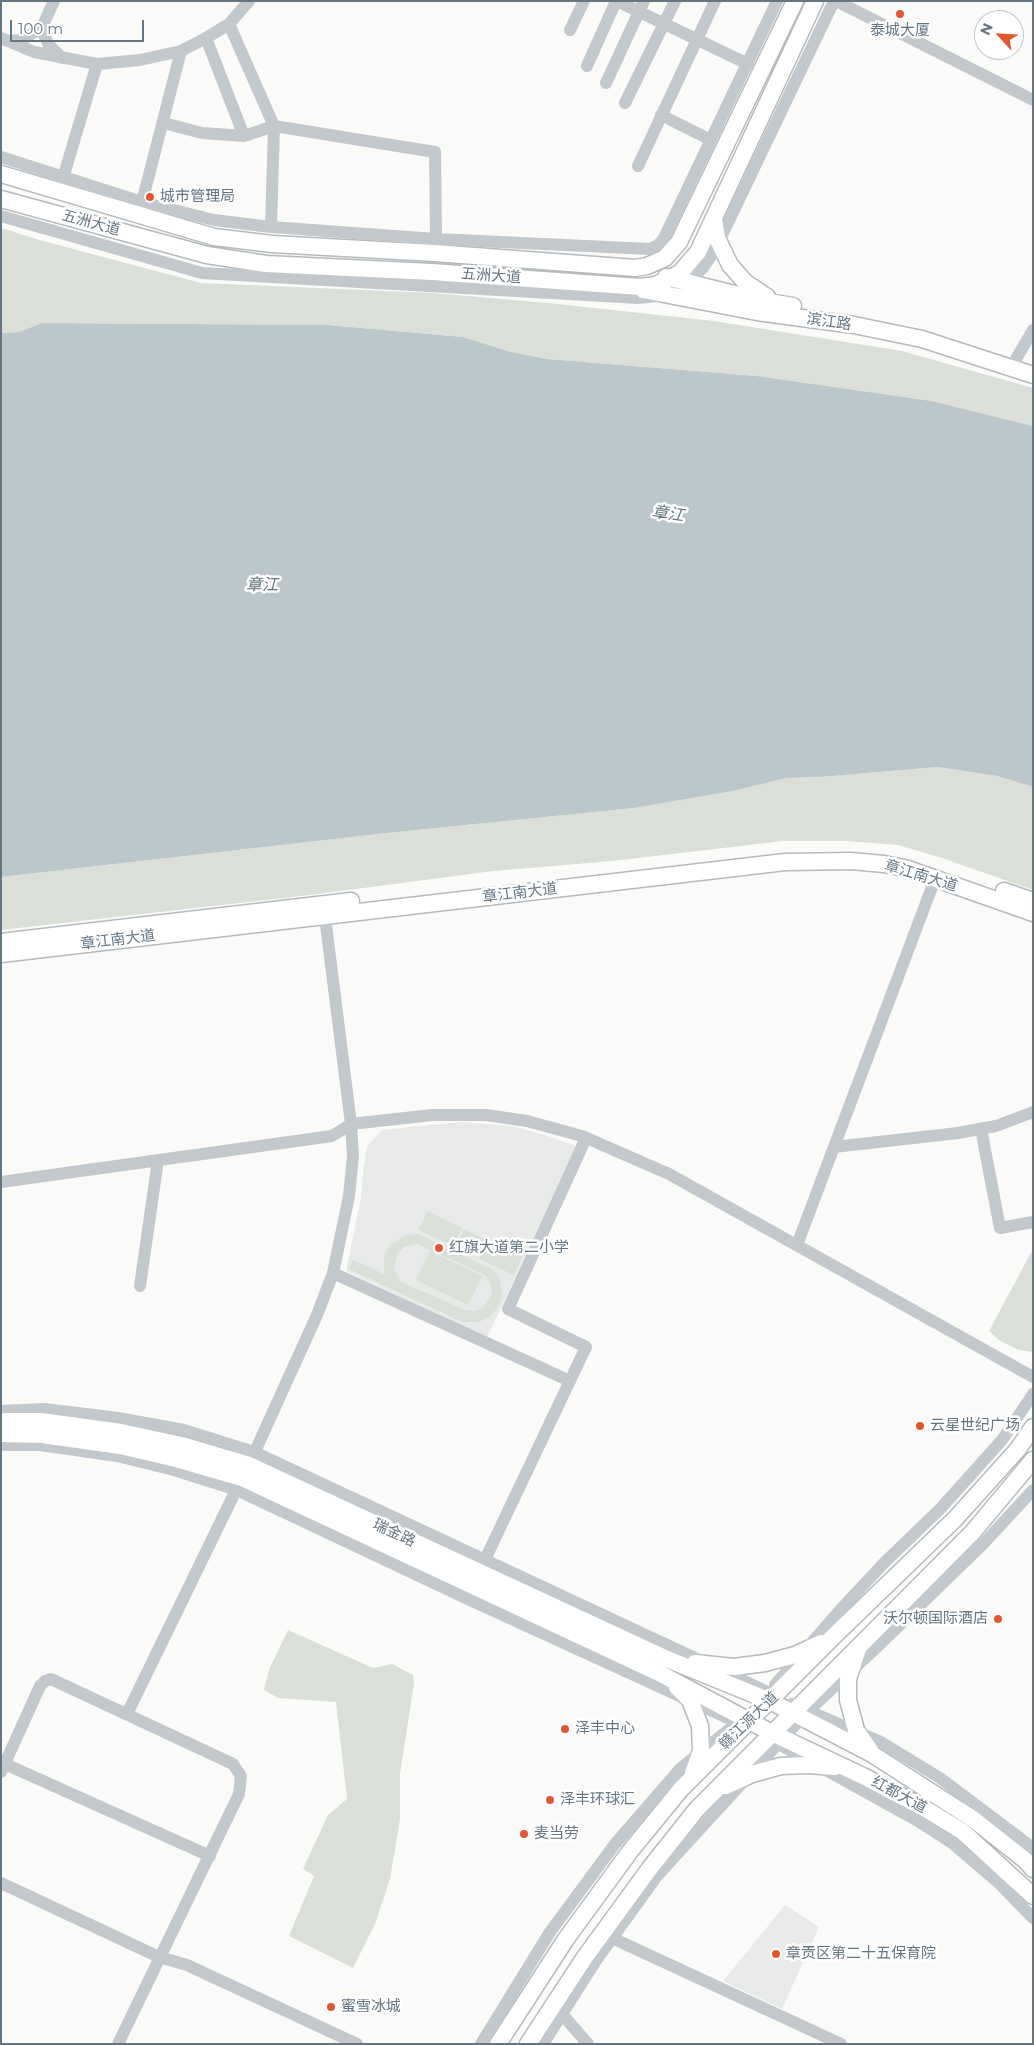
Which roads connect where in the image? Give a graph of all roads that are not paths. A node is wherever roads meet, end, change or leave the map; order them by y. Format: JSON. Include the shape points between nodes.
{"nodes":[{"id":1,"x":54,"y":1,"type":"edge"},
{"id":2,"x":249,"y":1,"type":"edge"},
{"id":3,"x":584,"y":1,"type":"edge"},
{"id":4,"x":617,"y":1,"type":"edge"},
{"id":5,"x":675,"y":1,"type":"edge"},
{"id":6,"x":715,"y":1,"type":"edge"},
{"id":7,"x":777,"y":1,"type":"edge"},
{"id":8,"x":795,"y":1,"type":"edge"},
{"id":9,"x":815,"y":1,"type":"edge"},
{"id":10,"x":835,"y":1,"type":"edge"},
{"id":11,"x":642,"y":7,"type":"edge"},
{"id":12,"x":664,"y":23,"type":"junction"},
{"id":13,"x":229,"y":24,"type":"junction"},
{"id":14,"x":43,"y":25,"type":"junction"},
{"id":15,"x":570,"y":30,"type":"dead end"},
{"id":16,"x":206,"y":38,"type":"junction"},
{"id":17,"x":697,"y":39,"type":"junction"},
{"id":18,"x":4,"y":40,"type":"edge"},
{"id":19,"x":181,"y":51,"type":"junction"},
{"id":20,"x":62,"y":58,"type":"junction"},
{"id":21,"x":97,"y":64,"type":"junction"},
{"id":22,"x":748,"y":64,"type":"junction"},
{"id":23,"x":587,"y":66,"type":"dead end"},
{"id":24,"x":606,"y":83,"type":"dead end"},
{"id":25,"x":1033,"y":100,"type":"edge"},
{"id":26,"x":625,"y":103,"type":"dead end"},
{"id":27,"x":661,"y":115,"type":"junction"},
{"id":28,"x":164,"y":123,"type":"junction"},
{"id":29,"x":274,"y":126,"type":"junction"},
{"id":30,"x":244,"y":136,"type":"junction"},
{"id":31,"x":711,"y":140,"type":"junction"},
{"id":32,"x":1,"y":158,"type":"edge"},
{"id":33,"x":638,"y":166,"type":"dead end"},
{"id":34,"x":5,"y":176,"type":"edge"},
{"id":35,"x":63,"y":178,"type":"junction"},
{"id":36,"x":1,"y":199,"type":"edge"},
{"id":37,"x":142,"y":202,"type":"junction"},
{"id":38,"x":1,"y":216,"type":"edge"},
{"id":39,"x":714,"y":219,"type":"junction"},
{"id":40,"x":271,"y":227,"type":"junction"},
{"id":41,"x":436,"y":239,"type":"junction"},
{"id":42,"x":663,"y":240,"type":"junction"},
{"id":43,"x":719,"y":242,"type":"junction"},
{"id":44,"x":672,"y":282,"type":"junction"},
{"id":45,"x":788,"y":305,"type":"junction"},
{"id":46,"x":1033,"y":330,"type":"edge"},
{"id":47,"x":1016,"y":359,"type":"junction"},
{"id":48,"x":1033,"y":366,"type":"edge"},
{"id":49,"x":1033,"y":375,"type":"edge"},
{"id":50,"x":935,"y":879,"type":"junction"},
{"id":51,"x":1033,"y":901,"type":"edge"},
{"id":52,"x":324,"y":910,"type":"junction"},
{"id":53,"x":1033,"y":913,"type":"edge"},
{"id":54,"x":1,"y":942,"type":"edge"},
{"id":55,"x":1,"y":954,"type":"edge"},
{"id":56,"x":1032,"y":1113,"type":"edge"},
{"id":57,"x":351,"y":1124,"type":"junction"},
{"id":58,"x":981,"y":1129,"type":"junction"},
{"id":59,"x":586,"y":1138,"type":"junction"},
{"id":60,"x":834,"y":1147,"type":"junction"},
{"id":61,"x":158,"y":1160,"type":"junction"},
{"id":62,"x":1,"y":1182,"type":"edge"},
{"id":63,"x":1033,"y":1222,"type":"edge"},
{"id":64,"x":797,"y":1245,"type":"junction"},
{"id":65,"x":333,"y":1273,"type":"junction"},
{"id":66,"x":140,"y":1286,"type":"dead end"},
{"id":67,"x":1033,"y":1377,"type":"edge"},
{"id":68,"x":570,"y":1380,"type":"junction"},
{"id":69,"x":1033,"y":1394,"type":"edge"},
{"id":70,"x":1,"y":1411,"type":"edge"},
{"id":71,"x":1,"y":1421,"type":"edge"},
{"id":72,"x":1033,"y":1427,"type":"edge"},
{"id":73,"x":1,"y":1434,"type":"edge"},
{"id":74,"x":1,"y":1446,"type":"edge"},
{"id":75,"x":1033,"y":1460,"type":"edge"},
{"id":76,"x":246,"y":1471,"type":"junction"},
{"id":77,"x":1033,"y":1490,"type":"edge"},
{"id":78,"x":482,"y":1566,"type":"junction"},
{"id":79,"x":836,"y":1634,"type":"junction"},
{"id":80,"x":865,"y":1639,"type":"junction"},
{"id":81,"x":805,"y":1651,"type":"junction"},
{"id":82,"x":667,"y":1659,"type":"junction"},
{"id":83,"x":714,"y":1666,"type":"junction"},
{"id":84,"x":850,"y":1672,"type":"junction"},
{"id":85,"x":659,"y":1673,"type":"junction"},
{"id":86,"x":769,"y":1697,"type":"junction"},
{"id":87,"x":689,"y":1700,"type":"junction"},
{"id":88,"x":800,"y":1712,"type":"junction"},
{"id":89,"x":127,"y":1714,"type":"junction"},
{"id":90,"x":743,"y":1721,"type":"junction"},
{"id":91,"x":857,"y":1732,"type":"junction"},
{"id":92,"x":775,"y":1738,"type":"junction"},
{"id":93,"x":872,"y":1754,"type":"junction"},
{"id":94,"x":700,"y":1755,"type":"junction"},
{"id":95,"x":815,"y":1765,"type":"junction"},
{"id":96,"x":3,"y":1768,"type":"edge"},
{"id":97,"x":748,"y":1776,"type":"junction"},
{"id":98,"x":863,"y":1776,"type":"junction"},
{"id":99,"x":679,"y":1791,"type":"junction"},
{"id":100,"x":700,"y":1806,"type":"junction"},
{"id":101,"x":1032,"y":1846,"type":"edge"},
{"id":102,"x":210,"y":1856,"type":"junction"},
{"id":103,"x":1033,"y":1869,"type":"edge"},
{"id":104,"x":1,"y":1883,"type":"edge"},
{"id":105,"x":1033,"y":1896,"type":"edge"},
{"id":106,"x":1033,"y":1918,"type":"edge"},
{"id":107,"x":612,"y":1938,"type":"junction"},
{"id":108,"x":159,"y":1957,"type":"junction"},
{"id":109,"x":562,"y":2014,"type":"junction"},
{"id":110,"x":118,"y":2044,"type":"edge"},
{"id":111,"x":357,"y":2044,"type":"edge"},
{"id":112,"x":481,"y":2044,"type":"edge"},
{"id":113,"x":498,"y":2044,"type":"edge"},
{"id":114,"x":528,"y":2044,"type":"edge"},
{"id":115,"x":544,"y":2044,"type":"edge"},
{"id":116,"x":588,"y":2044,"type":"edge"},
{"id":117,"x":841,"y":2044,"type":"edge"}],
"edges":[{"from":1,"to":14,"type":"street"},
{"from":2,"to":13,"type":"street"},
{"from":3,"to":15,"type":"street"},
{"from":4,"to":11,"type":"street"},
{"from":4,"to":23,"type":"street"},
{"from":5,"to":12,"type":"street"},
{"from":6,"to":17,"type":"street"},
{"from":7,"to":22,"type":"street"},
{"from":8,"to":44,"type":"main road","via":[[671,253]]},
{"from":9,"to":39,"type":"main road"},
{"from":10,"to":25,"type":"street"},
{"from":10,"to":43,"type":"street"},
{"from":11,"to":12,"type":"street"},
{"from":11,"to":24,"type":"street"},
{"from":12,"to":17,"type":"street"},
{"from":12,"to":26,"type":"street"},
{"from":13,"to":16,"type":"street"},
{"from":13,"to":29,"type":"street"},
{"from":14,"to":18,"type":"street","via":[[27,37]]},
{"from":14,"to":20,"type":"street","via":[[49,45]]},
{"from":16,"to":19,"type":"street"},
{"from":16,"to":30,"type":"street"},
{"from":17,"to":22,"type":"street"},
{"from":17,"to":27,"type":"street"},
{"from":18,"to":20,"type":"street","via":[[34,52]]},
{"from":19,"to":21,"type":"street","via":[[140,60]]},
{"from":19,"to":28,"type":"street"},
{"from":20,"to":21,"type":"street"},
{"from":21,"to":35,"type":"street"},
{"from":22,"to":31,"type":"street"},
{"from":27,"to":31,"type":"street"},
{"from":27,"to":33,"type":"street"},
{"from":28,"to":30,"type":"street","via":[[202,133]]},
{"from":28,"to":37,"type":"street"},
{"from":29,"to":30,"type":"street"},
{"from":29,"to":40,"type":"street"},
{"from":29,"to":41,"type":"street","via":[[435,152]]},
{"from":31,"to":42,"type":"street"},
{"from":32,"to":35,"type":"street"},
{"from":34,"to":44,"type":"main road","name":"五洲大道","via":[[214,237],[272,244],[641,267]]},
{"from":35,"to":37,"type":"street"},
{"from":36,"to":44,"type":"main road","name":"五洲大道","via":[[207,255],[266,264],[640,287]]},
{"from":37,"to":40,"type":"street","via":[[214,220]]},
{"from":38,"to":44,"type":"street","via":[[202,273],[638,298]]},
{"from":39,"to":43,"type":"main road"},
{"from":39,"to":44,"type":"main road","via":[[693,260]]},
{"from":40,"to":41,"type":"street"},
{"from":41,"to":42,"type":"street","via":[[646,250]]},
{"from":42,"to":44,"type":"street","via":[[657,251]]},
{"from":43,"to":44,"type":"street","via":[[709,261]]},
{"from":43,"to":45,"type":"main road","via":[[730,265],[746,283]]},
{"from":44,"to":45,"type":"main road","name":"滨江路"},
{"from":44,"to":49,"type":"main road","name":"滨江路","via":[[705,302],[922,339]]},
{"from":45,"to":47,"type":"main road","name":"滨江路","via":[[925,330]]},
{"from":46,"to":47,"type":"street"},
{"from":47,"to":48,"type":"main road","name":"滨江路"},
{"from":50,"to":52,"type":"main road","name":"章江南大道","via":[[884,864],[785,862]]},
{"from":50,"to":53,"type":"main road","name":"章江南大道"},
{"from":50,"to":60,"type":"street"},
{"from":51,"to":52,"type":"main road","name":"章江南大道","via":[[886,854],[786,852]]},
{"from":52,"to":54,"type":"main road","name":"章江南大道"},
{"from":52,"to":55,"type":"main road","name":"章江南大道"},
{"from":52,"to":57,"type":"street"},
{"from":56,"to":58,"type":"street"},
{"from":57,"to":59,"type":"street","via":[[432,1115],[486,1115],[527,1121]]},
{"from":57,"to":61,"type":"street","via":[[332,1136]]},
{"from":57,"to":65,"type":"street","via":[[353,1156],[349,1196]]},
{"from":58,"to":60,"type":"street"},
{"from":58,"to":63,"type":"street","via":[[1000,1228]]},
{"from":59,"to":64,"type":"street","via":[[669,1174]]},
{"from":59,"to":68,"type":"street","via":[[508,1309],[586,1347]]},
{"from":60,"to":64,"type":"street"},
{"from":61,"to":62,"type":"street"},
{"from":61,"to":66,"type":"street"},
{"from":64,"to":67,"type":"street"},
{"from":65,"to":68,"type":"street"},
{"from":65,"to":76,"type":"street"},
{"from":68,"to":78,"type":"street"},
{"from":69,"to":81,"type":"street","via":[[1002,1440]]},
{"from":70,"to":76,"type":"street","via":[[45,1409],[184,1430]]},
{"from":71,"to":76,"type":"main road","name":"瑞金路","via":[[41,1421],[121,1432],[182,1446]]},
{"from":72,"to":79,"type":"main road","name":"赣江源大道","via":[[1018,1449],[955,1519]]},
{"from":73,"to":76,"type":"main road","name":"瑞金路","via":[[42,1435],[120,1446]]},
{"from":74,"to":76,"type":"street","via":[[40,1445],[117,1456],[174,1470]]},
{"from":75,"to":80,"type":"main road","name":"赣江源大道","via":[[972,1533]]},
{"from":76,"to":78,"type":"main road","name":"瑞金路"},
{"from":76,"to":85,"type":"main road","name":"瑞金路"},
{"from":76,"to":87,"type":"street","via":[[468,1599]]},
{"from":76,"to":89,"type":"street"},
{"from":77,"to":84,"type":"street","via":[[983,1544]]},
{"from":78,"to":82,"type":"main road","name":"瑞金路"},
{"from":78,"to":83,"type":"street"},
{"from":79,"to":81,"type":"main road"},
{"from":79,"to":86,"type":"main road","name":"赣江源大道"},
{"from":80,"to":84,"type":"main road"},
{"from":80,"to":88,"type":"main road","name":"赣江源大道"},
{"from":81,"to":83,"type":"main road","via":[[765,1663]]},
{"from":81,"to":86,"type":"street"},
{"from":82,"to":83,"type":"main road"},
{"from":82,"to":86,"type":"main road","name":"瑞金路"},
{"from":83,"to":86,"type":"street"},
{"from":84,"to":88,"type":"street"},
{"from":84,"to":91,"type":"main road","via":[[848,1700]]},
{"from":85,"to":87,"type":"main road"},
{"from":85,"to":90,"type":"main road","name":"瑞金路"},
{"from":86,"to":88,"type":"main road","name":"红都大道"},
{"from":86,"to":90,"type":"main road","name":"赣江源大道"},
{"from":87,"to":90,"type":"street"},
{"from":87,"to":94,"type":"main road","via":[[700,1726]]},
{"from":88,"to":91,"type":"street"},
{"from":88,"to":92,"type":"main road","name":"赣江源大道"},
{"from":88,"to":93,"type":"main road","name":"红都大道"},
{"from":89,"to":96,"type":"street","via":[[55,1680],[45,1681]]},
{"from":89,"to":102,"type":"street","via":[[233,1764],[241,1776],[239,1794]]},
{"from":90,"to":92,"type":"main road","name":"红都大道"},
{"from":90,"to":94,"type":"street"},
{"from":90,"to":99,"type":"main road","name":"赣江源大道"},
{"from":91,"to":93,"type":"main road"},
{"from":91,"to":101,"type":"street","via":[[881,1742],[940,1778]]},
{"from":92,"to":95,"type":"street"},
{"from":92,"to":97,"type":"street"},
{"from":92,"to":98,"type":"main road","name":"红都大道"},
{"from":92,"to":100,"type":"main road","name":"赣江源大道"},
{"from":93,"to":103,"type":"main road","name":"红都大道","via":[[973,1819]]},
{"from":94,"to":99,"type":"main road","via":[[692,1776]]},
{"from":94,"to":112,"type":"street","via":[[680,1769],[615,1844],[550,1932]]},
{"from":95,"to":97,"type":"main road","via":[[781,1766]]},
{"from":95,"to":98,"type":"main road"},
{"from":95,"to":106,"type":"street","via":[[952,1843],[1000,1884]]},
{"from":96,"to":102,"type":"street"},
{"from":97,"to":100,"type":"main road","via":[[725,1786]]},
{"from":97,"to":107,"type":"street","via":[[657,1876]]},
{"from":98,"to":105,"type":"main road","name":"红都大道","via":[[963,1832]]},
{"from":99,"to":100,"type":"main road"},
{"from":99,"to":113,"type":"main road","name":"赣江源大道","via":[[566,1939]]},
{"from":100,"to":114,"type":"main road","name":"赣江源大道","via":[[585,1957]]},
{"from":102,"to":108,"type":"street"},
{"from":104,"to":108,"type":"street"},
{"from":107,"to":109,"type":"street"},
{"from":107,"to":117,"type":"street"},
{"from":108,"to":110,"type":"street"},
{"from":108,"to":111,"type":"street","via":[[187,1966]]},
{"from":109,"to":115,"type":"street"},
{"from":109,"to":116,"type":"street"}]}
